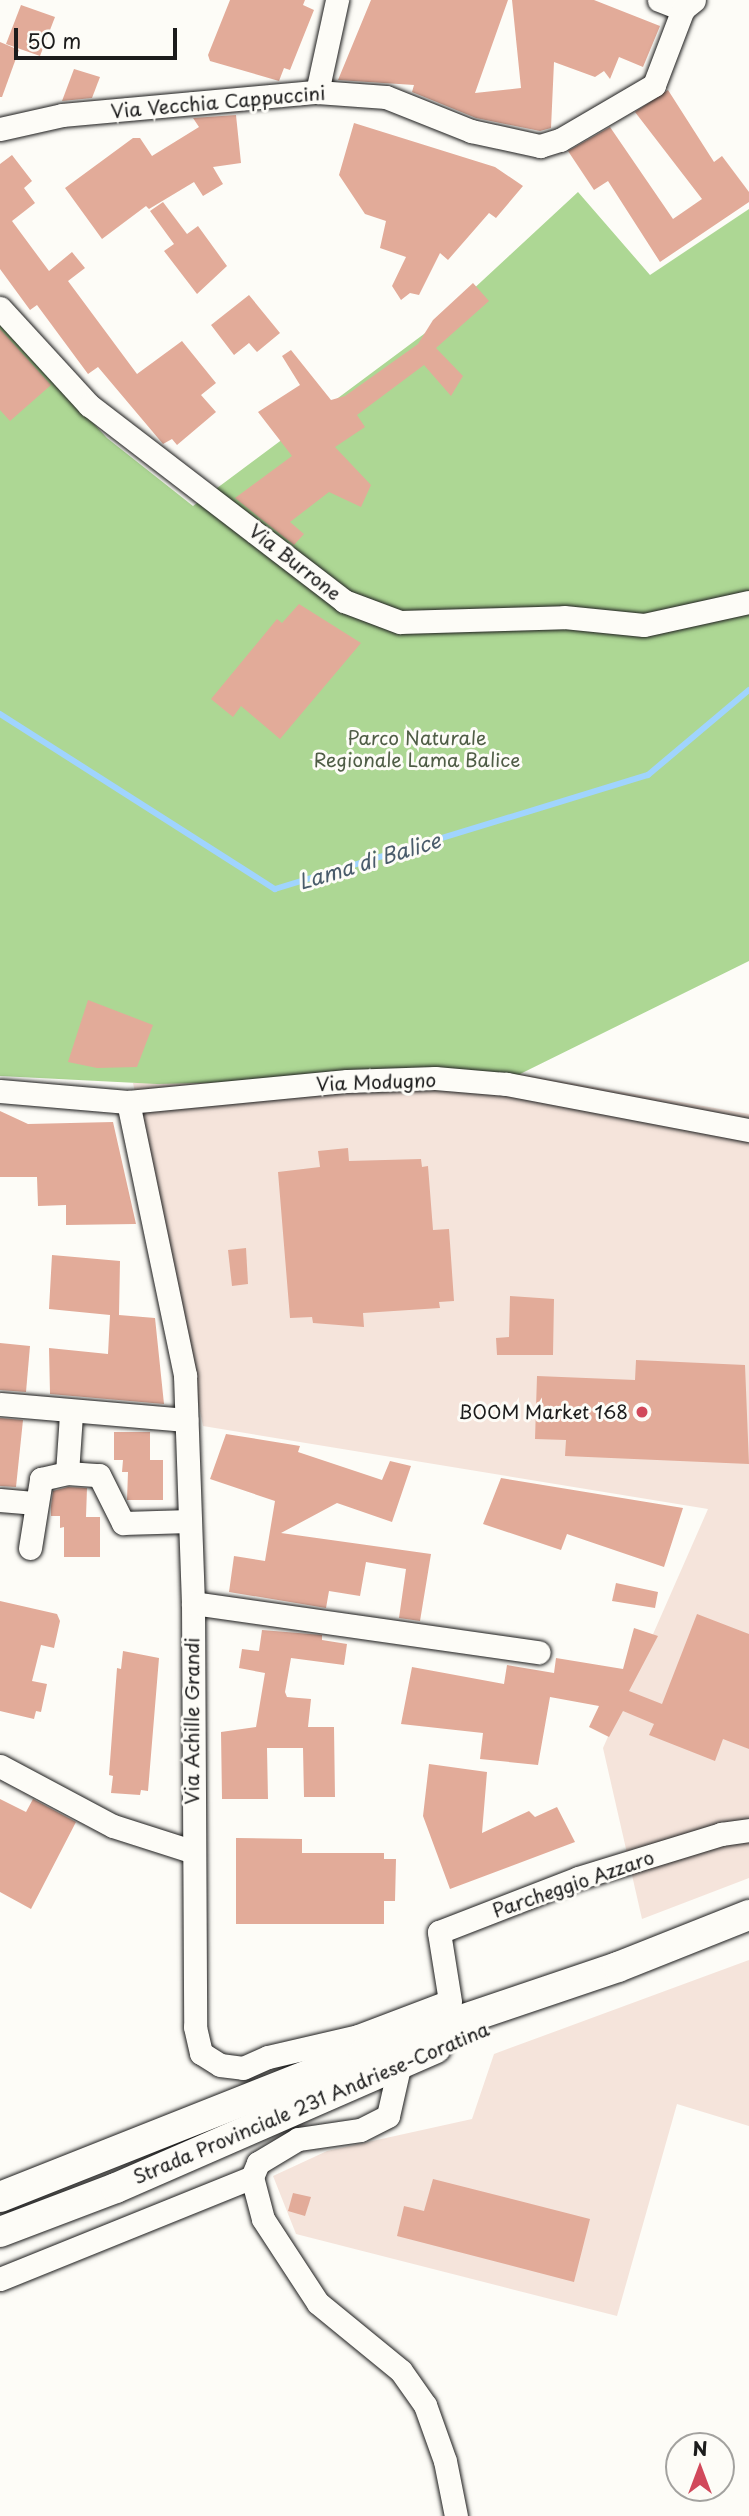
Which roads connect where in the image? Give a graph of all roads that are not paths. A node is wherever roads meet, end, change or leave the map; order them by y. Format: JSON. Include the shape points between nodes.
{"nodes":[{"id":1,"x":337,"y":0,"type":"edge"},
{"id":2,"x":659,"y":0,"type":"edge"},
{"id":3,"x":689,"y":5,"type":"edge"},
{"id":4,"x":317,"y":92,"type":"junction"},
{"id":5,"x":0,"y":129,"type":"edge"},
{"id":6,"x":0,"y":308,"type":"edge"},
{"id":7,"x":749,"y":602,"type":"edge"},
{"id":8,"x":0,"y":1091,"type":"edge"},
{"id":9,"x":128,"y":1102,"type":"junction"},
{"id":10,"x":749,"y":1130,"type":"edge"},
{"id":11,"x":0,"y":1404,"type":"edge"},
{"id":12,"x":71,"y":1413,"type":"junction"},
{"id":13,"x":186,"y":1420,"type":"junction"},
{"id":14,"x":67,"y":1473,"type":"junction"},
{"id":15,"x":0,"y":1500,"type":"edge"},
{"id":16,"x":36,"y":1503,"type":"junction"},
{"id":17,"x":190,"y":1521,"type":"junction"},
{"id":18,"x":30,"y":1548,"type":"dead end"},
{"id":19,"x":193,"y":1603,"type":"junction"},
{"id":20,"x":539,"y":1652,"type":"dead end"},
{"id":21,"x":0,"y":1766,"type":"edge"},
{"id":22,"x":749,"y":1830,"type":"edge"},
{"id":23,"x":191,"y":1851,"type":"junction"},
{"id":24,"x":749,"y":1915,"type":"edge"},
{"id":25,"x":618,"y":1967,"type":"junction"},
{"id":26,"x":447,"y":1972,"type":"joint"},
{"id":27,"x":358,"y":2036,"type":"junction"},
{"id":28,"x":400,"y":2063,"type":"junction"},
{"id":29,"x":329,"y":2067,"type":"junction"},
{"id":30,"x":186,"y":2124,"type":"junction"},
{"id":31,"x":257,"y":2125,"type":"junction"},
{"id":32,"x":252,"y":2177,"type":"junction"},
{"id":33,"x":0,"y":2180,"type":"edge"},
{"id":34,"x":0,"y":2197,"type":"edge"},
{"id":35,"x":0,"y":2232,"type":"edge"},
{"id":36,"x":0,"y":2245,"type":"edge"},
{"id":37,"x":0,"y":2279,"type":"edge"},
{"id":38,"x":456,"y":2516,"type":"edge"}],
"edges":[{"from":1,"to":4,"type":"street"},
{"from":2,"to":3,"type":"street"},
{"from":3,"to":4,"type":"street","name":"Via Vecchia Cappuccini","via":[[654,85],[560,141],[540,146],[471,131],[386,97]]},
{"from":4,"to":5,"type":"street","name":"Via Vecchia Cappuccini","via":[[62,116]]},
{"from":6,"to":7,"type":"street","name":"Via Burrone","via":[[89,405],[344,601],[400,622],[564,617],[644,625]]},
{"from":8,"to":9,"type":"street","name":"Via Modugno"},
{"from":9,"to":10,"type":"street","name":"Via Modugno","via":[[347,1081],[435,1078],[507,1084]]},
{"from":9,"to":13,"type":"street","name":"Via Achille Grandi","via":[[185,1375]]},
{"from":11,"to":12,"type":"street"},
{"from":12,"to":13,"type":"street"},
{"from":12,"to":14,"type":"street"},
{"from":13,"to":17,"type":"street","name":"Via Achille Grandi"},
{"from":14,"to":16,"type":"street","via":[[41,1479]]},
{"from":14,"to":17,"type":"street","via":[[99,1475],[123,1523]]},
{"from":15,"to":16,"type":"street"},
{"from":16,"to":18,"type":"street"},
{"from":17,"to":19,"type":"street","name":"Via Achille Grandi"},
{"from":19,"to":20,"type":"street"},
{"from":19,"to":23,"type":"street","name":"Via Achille Grandi"},
{"from":21,"to":23,"type":"street","via":[[113,1826]]},
{"from":22,"to":26,"type":"street","name":"Parcheggio Azzaro","via":[[721,1834],[578,1878],[439,1932]]},
{"from":23,"to":27,"type":"street","name":"Via Achille Grandi","via":[[195,2027],[201,2053],[220,2065],[243,2068],[268,2057]]},
{"from":24,"to":25,"type":"main road","name":"Strada Provinciale 231 Andriese-Coratina"},
{"from":25,"to":28,"type":"main road","name":"Strada Provinciale 231 Andriese-Coratina"},
{"from":25,"to":29,"type":"main road","name":"Strada Provinciale 231 Andriese-Coratina"},
{"from":26,"to":27,"type":"street","name":"Via Achille Grandi","via":[[450,2001]]},
{"from":27,"to":29,"type":"street"},
{"from":28,"to":31,"type":"main road","name":"Strada Provinciale 231 Andriese-Coratina"},
{"from":28,"to":32,"type":"street","via":[[388,2116],[360,2130],[298,2139],[258,2163]]},
{"from":29,"to":30,"type":"main road","name":"Strada Provinciale 231 Andriese-Coratina"},
{"from":30,"to":33,"type":"main road"},
{"from":30,"to":34,"type":"main road","name":"Strada Provinciale 231 Andriese-Coratina"},
{"from":31,"to":35,"type":"main road","name":"Strada Provinciale 231 Andriese-Coratina","via":[[95,2197]]},
{"from":31,"to":36,"type":"main road","via":[[125,2198]]},
{"from":32,"to":37,"type":"street"},
{"from":32,"to":38,"type":"street","via":[[263,2219],[318,2303],[401,2371],[425,2405],[445,2461]]}]}
